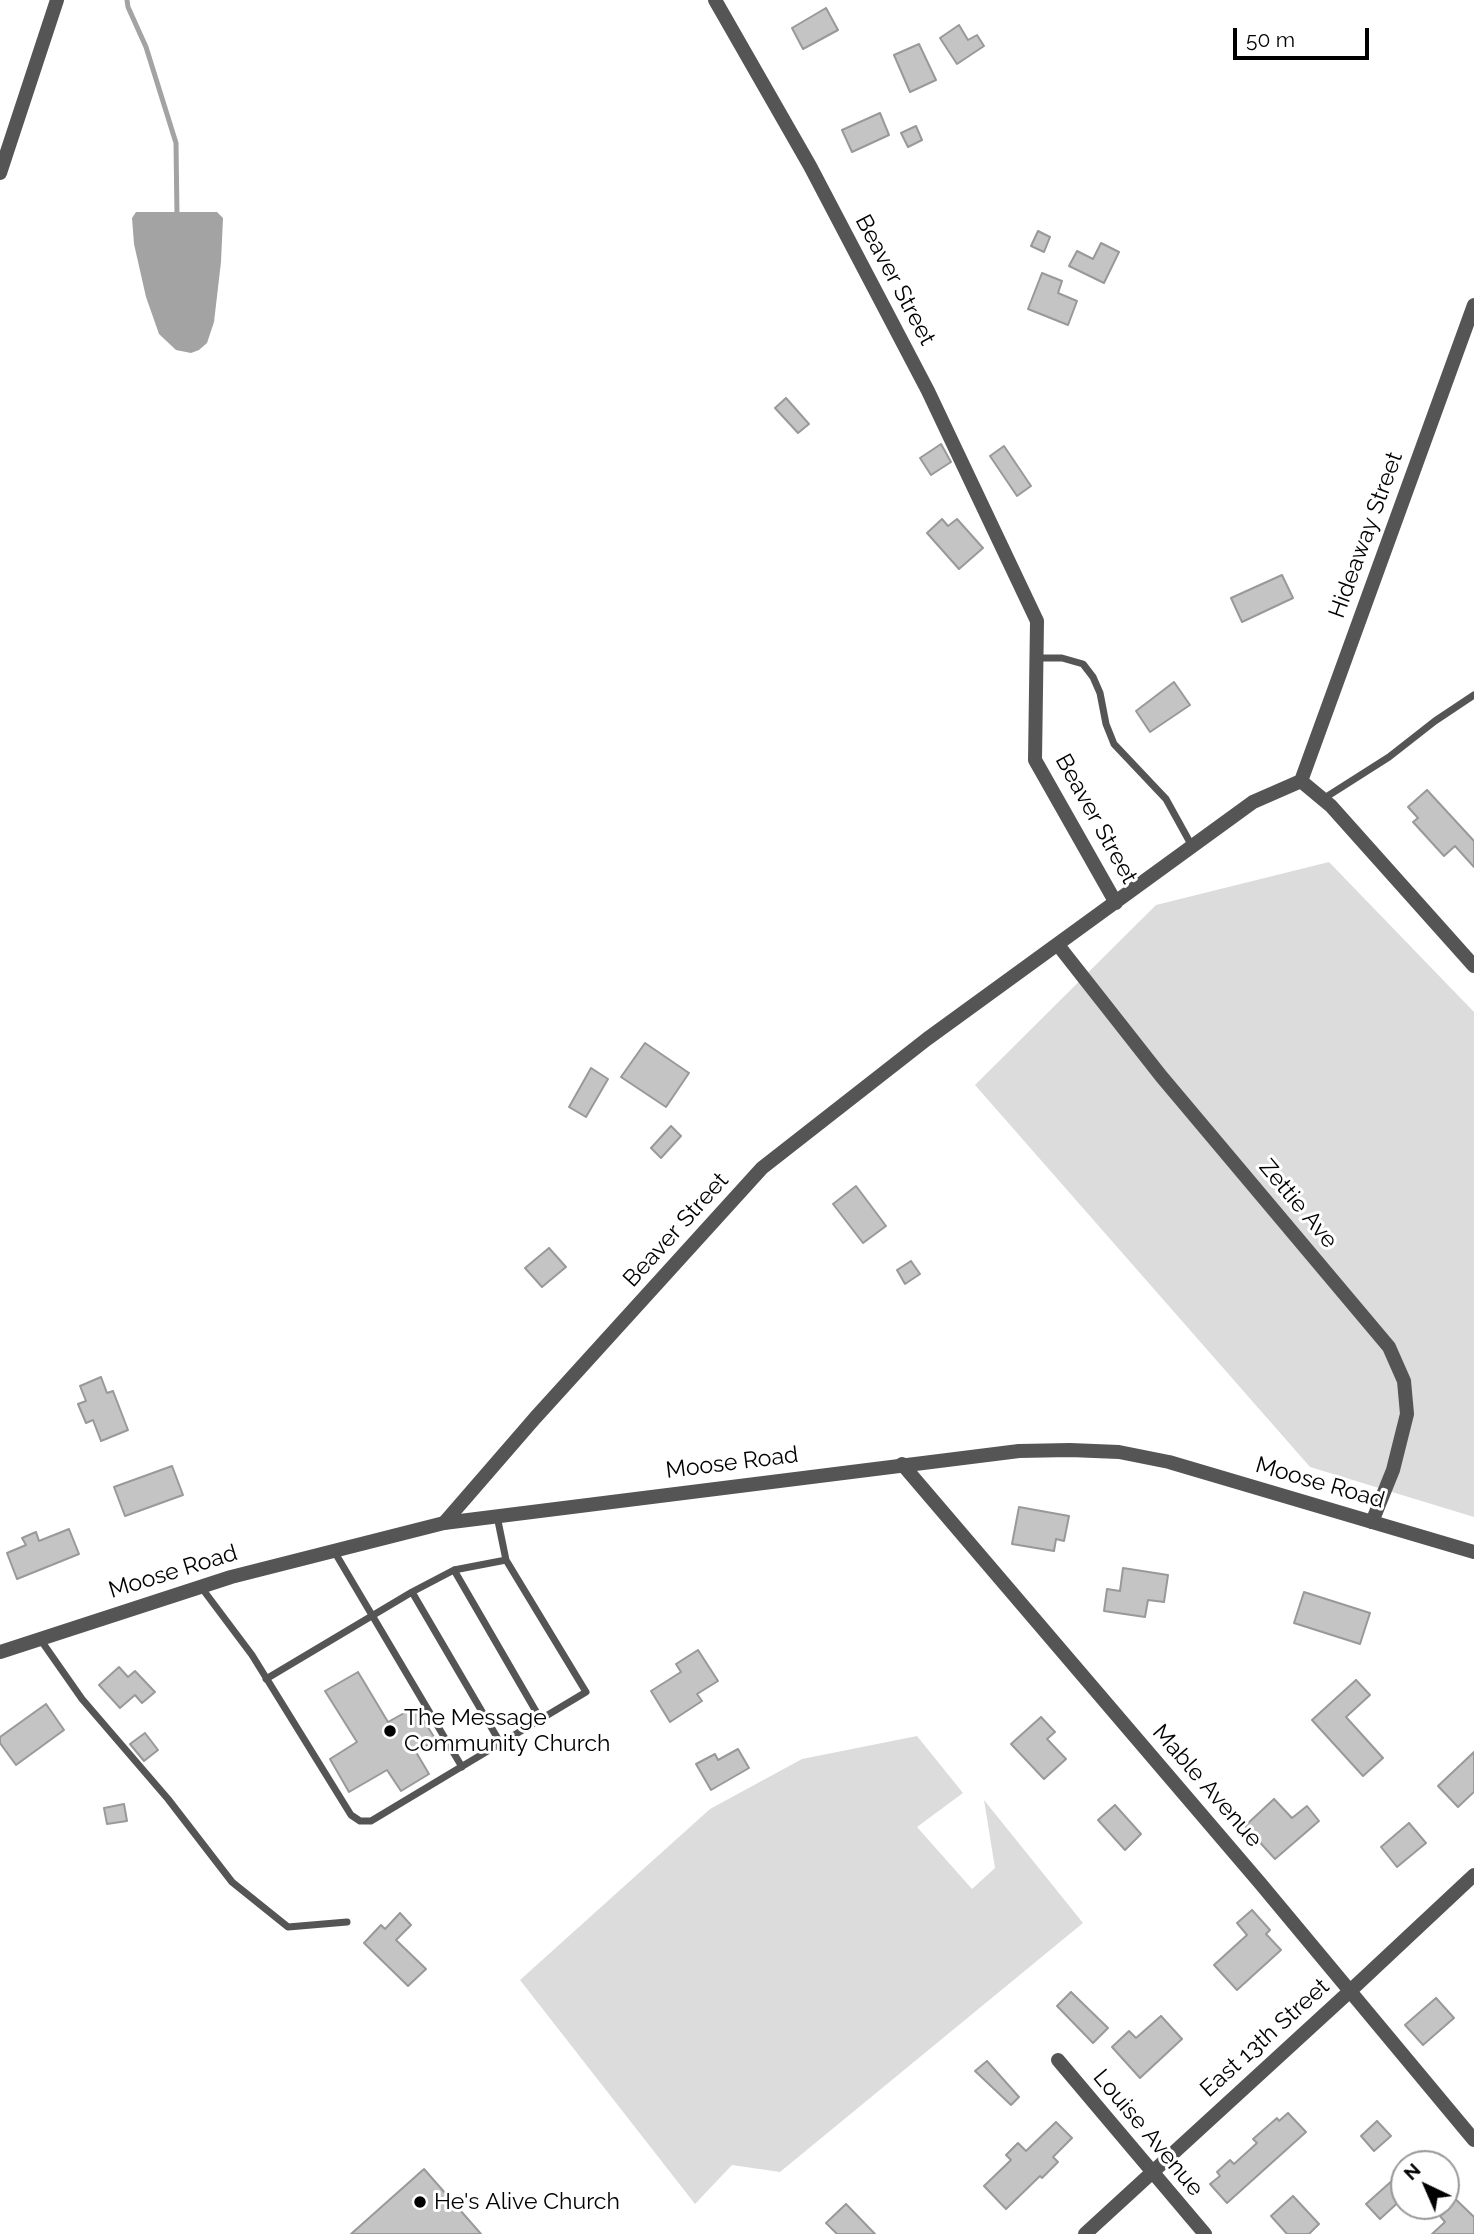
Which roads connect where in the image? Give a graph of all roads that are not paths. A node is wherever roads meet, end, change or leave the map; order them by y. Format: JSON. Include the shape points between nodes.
{"nodes":[{"id":1,"x":57,"y":0,"type":"edge"},
{"id":2,"x":715,"y":0,"type":"edge"},
{"id":3,"x":0,"y":173,"type":"edge"},
{"id":4,"x":1474,"y":305,"type":"edge"},
{"id":5,"x":1036,"y":658,"type":"junction"},
{"id":6,"x":1474,"y":695,"type":"edge"},
{"id":7,"x":1301,"y":781,"type":"junction"},
{"id":8,"x":1324,"y":799,"type":"junction"},
{"id":9,"x":1192,"y":847,"type":"junction"},
{"id":10,"x":1116,"y":903,"type":"junction"},
{"id":11,"x":1058,"y":944,"type":"junction"},
{"id":12,"x":1474,"y":966,"type":"edge"},
{"id":13,"x":902,"y":1464,"type":"junction"},
{"id":14,"x":497,"y":1516,"type":"junction"},
{"id":15,"x":1372,"y":1522,"type":"junction"},
{"id":16,"x":444,"y":1523,"type":"junction"},
{"id":17,"x":334,"y":1550,"type":"junction"},
{"id":18,"x":1474,"y":1552,"type":"edge"},
{"id":19,"x":506,"y":1560,"type":"junction"},
{"id":20,"x":454,"y":1570,"type":"junction"},
{"id":21,"x":201,"y":1586,"type":"junction"},
{"id":22,"x":412,"y":1592,"type":"junction"},
{"id":23,"x":371,"y":1616,"type":"junction"},
{"id":24,"x":39,"y":1639,"type":"junction"},
{"id":25,"x":0,"y":1652,"type":"edge"},
{"id":26,"x":266,"y":1679,"type":"junction"},
{"id":27,"x":541,"y":1720,"type":"junction"},
{"id":28,"x":501,"y":1744,"type":"junction"},
{"id":29,"x":462,"y":1767,"type":"junction"},
{"id":30,"x":1474,"y":1874,"type":"edge"},
{"id":31,"x":347,"y":1922,"type":"dead end"},
{"id":32,"x":1349,"y":1992,"type":"junction"},
{"id":33,"x":1058,"y":2060,"type":"dead end"},
{"id":34,"x":1474,"y":2140,"type":"edge"},
{"id":35,"x":1151,"y":2173,"type":"junction"},
{"id":36,"x":1085,"y":2234,"type":"edge"},
{"id":37,"x":1205,"y":2234,"type":"edge"}],
"edges":[{"from":1,"to":3,"type":"street"},
{"from":2,"to":5,"type":"street","name":"Beaver Street","via":[[810,166],[928,391],[1037,621]]},
{"from":4,"to":7,"type":"street","name":"Hideaway Street"},
{"from":5,"to":9,"type":"lane","via":[[1083,664],[1100,693],[1114,744],[1166,799]]},
{"from":5,"to":10,"type":"street","name":"Beaver Street","via":[[1035,760]]},
{"from":6,"to":8,"type":"lane"},
{"from":7,"to":8,"type":"street"},
{"from":7,"to":9,"type":"street","via":[[1253,802]]},
{"from":8,"to":12,"type":"street"},
{"from":9,"to":10,"type":"street"},
{"from":10,"to":11,"type":"street","name":"Beaver Street"},
{"from":11,"to":15,"type":"street","name":"Zettie Ave","via":[[1161,1076],[1389,1347],[1404,1381],[1407,1414],[1393,1470]]},
{"from":11,"to":16,"type":"street","name":"Beaver Street","via":[[762,1168]]},
{"from":13,"to":14,"type":"street","name":"Moose Road"},
{"from":13,"to":15,"type":"street","name":"Moose Road","via":[[1019,1451],[1119,1452],[1169,1462]]},
{"from":13,"to":32,"type":"street","name":"Mable Avenue"},
{"from":14,"to":16,"type":"street","name":"Moose Road"},
{"from":14,"to":19,"type":"lane"},
{"from":15,"to":18,"type":"street","name":"Moose Road"},
{"from":16,"to":17,"type":"street","name":"Moose Road"},
{"from":17,"to":21,"type":"street","name":"Moose Road"},
{"from":17,"to":23,"type":"lane"},
{"from":19,"to":20,"type":"lane"},
{"from":19,"to":27,"type":"lane","via":[[586,1692]]},
{"from":20,"to":22,"type":"lane"},
{"from":20,"to":27,"type":"lane"},
{"from":21,"to":24,"type":"street","name":"Moose Road"},
{"from":21,"to":26,"type":"lane"},
{"from":22,"to":23,"type":"lane"},
{"from":22,"to":28,"type":"lane"},
{"from":23,"to":26,"type":"lane"},
{"from":23,"to":29,"type":"lane"},
{"from":24,"to":25,"type":"street","name":"Moose Road"},
{"from":24,"to":31,"type":"lane","via":[[82,1699],[232,1882],[288,1927]]},
{"from":26,"to":29,"type":"lane","via":[[351,1815],[360,1821],[372,1821]]},
{"from":27,"to":28,"type":"lane"},
{"from":28,"to":29,"type":"lane"},
{"from":30,"to":32,"type":"street","name":"East 13th Street"},
{"from":32,"to":34,"type":"street","name":"Mable Avenue"},
{"from":32,"to":35,"type":"street","name":"East 13th Street"},
{"from":33,"to":35,"type":"street","name":"Louise Avenue"},
{"from":35,"to":36,"type":"street","name":"East 13th Street"},
{"from":35,"to":37,"type":"street","name":"Louise Avenue"}]}
